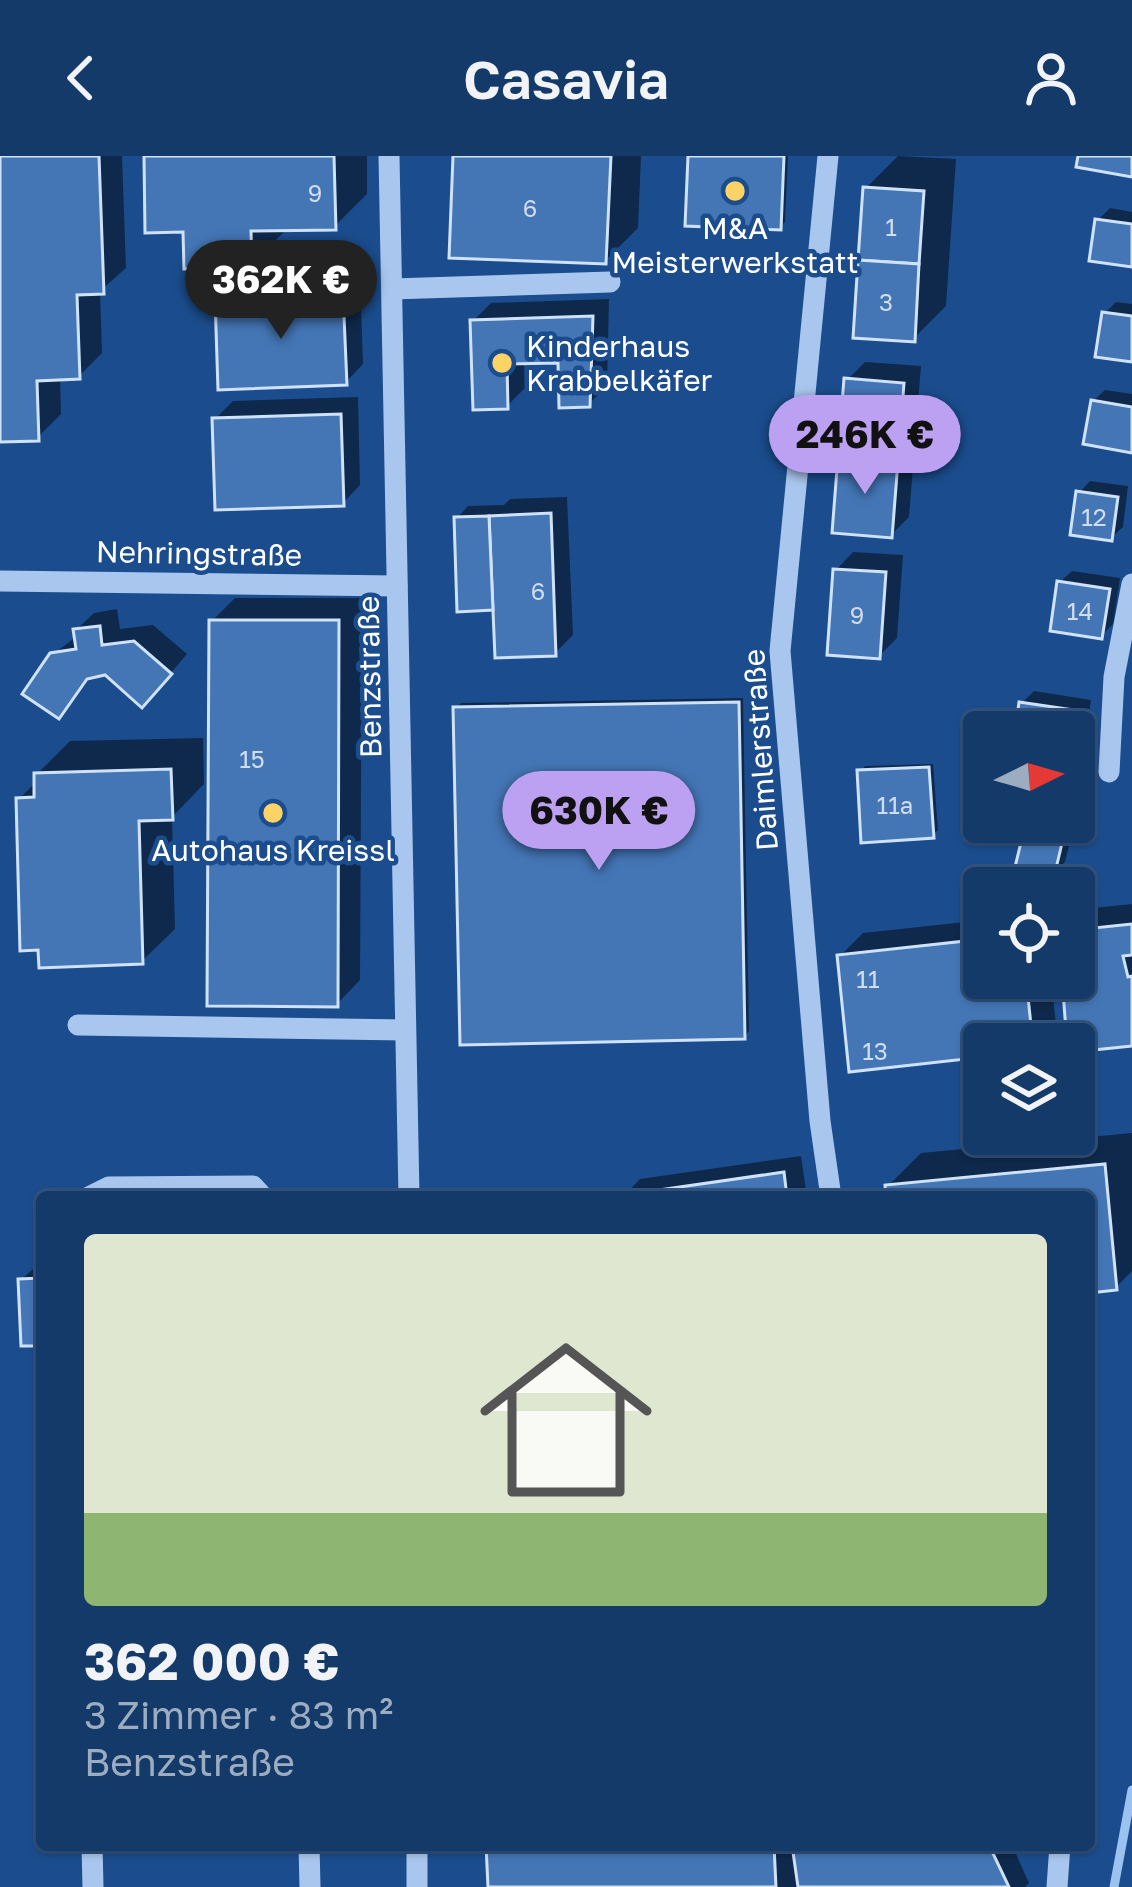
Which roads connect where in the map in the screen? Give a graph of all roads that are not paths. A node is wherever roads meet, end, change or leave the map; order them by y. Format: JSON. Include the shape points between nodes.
{"nodes":[{"id":1,"x":389,"y":156,"type":"edge"},
{"id":2,"x":828,"y":156,"type":"edge"},
{"id":3,"x":610,"y":282,"type":"dead end"},
{"id":4,"x":392,"y":290,"type":"junction"},
{"id":5,"x":0,"y":581,"type":"edge"},
{"id":6,"x":1132,"y":584,"type":"edge"},
{"id":7,"x":397,"y":586,"type":"junction"},
{"id":8,"x":1123,"y":678,"type":"edge"},
{"id":9,"x":1109,"y":772,"type":"dead end"},
{"id":10,"x":78,"y":1025,"type":"dead end"},
{"id":11,"x":405,"y":1030,"type":"junction"},
{"id":12,"x":101,"y":1191,"type":"edge"},
{"id":13,"x":258,"y":1191,"type":"edge"},
{"id":14,"x":409,"y":1191,"type":"edge"},
{"id":15,"x":830,"y":1191,"type":"edge"},
{"id":16,"x":92,"y":1851,"type":"edge"},
{"id":17,"x":308,"y":1851,"type":"edge"},
{"id":18,"x":417,"y":1851,"type":"edge"},
{"id":19,"x":1060,"y":1851,"type":"edge"},
{"id":20,"x":93,"y":1887,"type":"edge"},
{"id":21,"x":310,"y":1887,"type":"edge"},
{"id":22,"x":417,"y":1887,"type":"edge"},
{"id":23,"x":1057,"y":1887,"type":"edge"}],
"edges":[{"from":1,"to":4,"type":"street","name":"Benzstraße"},
{"from":2,"to":15,"type":"street","name":"Daimlerstraße","via":[[780,651]]},
{"from":3,"to":4,"type":"street","via":[[571,273]]},
{"from":4,"to":7,"type":"street","name":"Benzstraße"},
{"from":5,"to":7,"type":"street","name":"Nehringstraße"},
{"from":6,"to":8,"type":"street"},
{"from":7,"to":11,"type":"street","name":"Benzstraße"},
{"from":8,"to":9,"type":"street"},
{"from":10,"to":11,"type":"street"},
{"from":11,"to":14,"type":"street","name":"Benzstraße"},
{"from":12,"to":13,"type":"street"},
{"from":16,"to":20,"type":"street"},
{"from":17,"to":21,"type":"street"},
{"from":18,"to":22,"type":"street"},
{"from":19,"to":23,"type":"street"}]}
